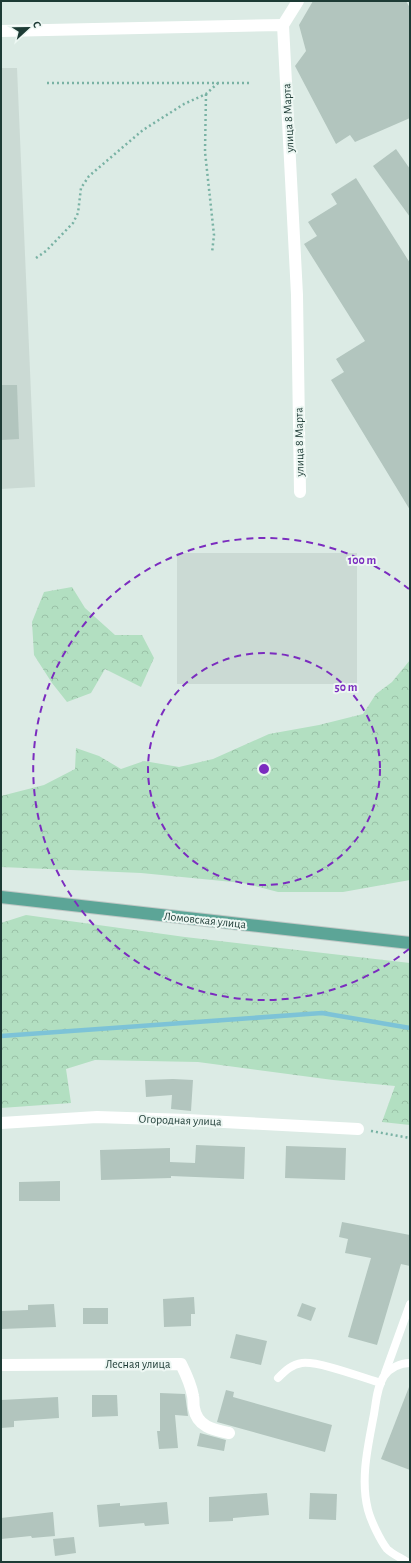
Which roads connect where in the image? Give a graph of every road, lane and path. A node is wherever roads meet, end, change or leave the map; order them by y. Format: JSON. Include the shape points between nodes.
{"nodes":[{"id":1,"x":298,"y":1,"type":"edge"},
{"id":2,"x":283,"y":25,"type":"junction"},
{"id":3,"x":1,"y":31,"type":"edge"},
{"id":4,"x":218,"y":83,"type":"junction"},
{"id":5,"x":252,"y":83,"type":"dead end"},
{"id":6,"x":47,"y":84,"type":"dead end"},
{"id":7,"x":206,"y":94,"type":"junction"},
{"id":8,"x":212,"y":253,"type":"dead end"},
{"id":9,"x":36,"y":258,"type":"dead end"},
{"id":10,"x":300,"y":492,"type":"dead end"},
{"id":11,"x":1,"y":897,"type":"edge"},
{"id":12,"x":410,"y":943,"type":"edge"},
{"id":13,"x":1,"y":1123,"type":"edge"},
{"id":14,"x":358,"y":1130,"type":"joint"},
{"id":15,"x":410,"y":1138,"type":"edge"},
{"id":16,"x":410,"y":1304,"type":"edge"},
{"id":17,"x":410,"y":1363,"type":"edge"},
{"id":18,"x":1,"y":1366,"type":"edge"},
{"id":19,"x":278,"y":1378,"type":"dead end"},
{"id":20,"x":382,"y":1380,"type":"junction"},
{"id":21,"x":229,"y":1433,"type":"dead end"},
{"id":22,"x":407,"y":1562,"type":"edge"}],
"edges":[{"from":1,"to":2,"type":"street"},
{"from":2,"to":3,"type":"street"},
{"from":2,"to":10,"type":"street","name":"улица 8 Марта","via":[[297,295]]},
{"from":4,"to":5,"type":"path"},
{"from":4,"to":6,"type":"path"},
{"from":4,"to":7,"type":"path"},
{"from":7,"to":8,"type":"path","via":[[205,152],[214,235]]},
{"from":7,"to":9,"type":"path","via":[[184,104],[143,130],[89,176],[81,188],[78,213],[73,223]]},
{"from":11,"to":12,"type":"main road","name":"Ломовская улица"},
{"from":13,"to":14,"type":"street","name":"Огородная улица","via":[[97,1117]]},
{"from":14,"to":15,"type":"path"},
{"from":16,"to":20,"type":"lane"},
{"from":17,"to":20,"type":"lane","via":[[392,1368]]},
{"from":18,"to":21,"type":"street","name":"Лесная улица","via":[[181,1364],[187,1376],[197,1417],[202,1424],[211,1429]]},
{"from":19,"to":20,"type":"lane","via":[[288,1368],[302,1363]]},
{"from":20,"to":22,"type":"lane","via":[[365,1461],[368,1510],[387,1549]]}]}
